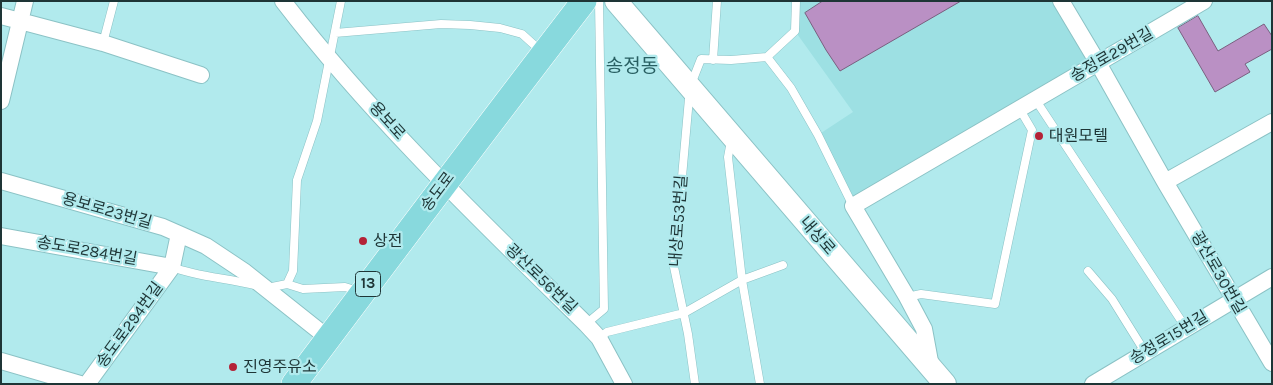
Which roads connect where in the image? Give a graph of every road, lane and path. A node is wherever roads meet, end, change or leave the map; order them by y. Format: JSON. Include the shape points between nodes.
{"nodes":[{"id":1,"x":25,"y":1,"type":"edge"},
{"id":2,"x":114,"y":1,"type":"edge"},
{"id":3,"x":283,"y":1,"type":"edge"},
{"id":4,"x":341,"y":1,"type":"edge"},
{"id":5,"x":584,"y":1,"type":"edge"},
{"id":6,"x":599,"y":1,"type":"edge"},
{"id":7,"x":616,"y":1,"type":"edge"},
{"id":8,"x":716,"y":1,"type":"edge"},
{"id":9,"x":796,"y":1,"type":"edge"},
{"id":10,"x":1061,"y":1,"type":"edge"},
{"id":11,"x":1204,"y":1,"type":"edge"},
{"id":12,"x":1,"y":16,"type":"edge"},
{"id":13,"x":20,"y":21,"type":"junction"},
{"id":14,"x":335,"y":33,"type":"junction"},
{"id":15,"x":103,"y":43,"type":"junction"},
{"id":16,"x":543,"y":53,"type":"junction"},
{"id":17,"x":767,"y":57,"type":"junction"},
{"id":18,"x":329,"y":58,"type":"junction"},
{"id":19,"x":712,"y":60,"type":"junction"},
{"id":20,"x":1098,"y":63,"type":"junction"},
{"id":21,"x":201,"y":76,"type":"dead end"},
{"id":22,"x":690,"y":88,"type":"junction"},
{"id":23,"x":1035,"y":99,"type":"junction"},
{"id":24,"x":1,"y":101,"type":"edge"},
{"id":25,"x":1019,"y":108,"type":"junction"},
{"id":26,"x":1272,"y":122,"type":"edge"},
{"id":27,"x":732,"y":136,"type":"junction"},
{"id":28,"x":1,"y":181,"type":"edge"},
{"id":29,"x":1165,"y":182,"type":"junction"},
{"id":30,"x":444,"y":184,"type":"junction"},
{"id":31,"x":853,"y":206,"type":"junction"},
{"id":32,"x":179,"y":234,"type":"junction"},
{"id":33,"x":1,"y":236,"type":"edge"},
{"id":34,"x":783,"y":265,"type":"dead end"},
{"id":35,"x":172,"y":267,"type":"junction"},
{"id":36,"x":1088,"y":271,"type":"dead end"},
{"id":37,"x":1272,"y":277,"type":"edge"},
{"id":38,"x":742,"y":280,"type":"junction"},
{"id":39,"x":287,"y":284,"type":"junction"},
{"id":40,"x":265,"y":288,"type":"junction"},
{"id":41,"x":362,"y":292,"type":"junction"},
{"id":42,"x":907,"y":297,"type":"junction"},
{"id":43,"x":1233,"y":299,"type":"junction"},
{"id":44,"x":684,"y":313,"type":"junction"},
{"id":45,"x":586,"y":324,"type":"junction"},
{"id":46,"x":1186,"y":328,"type":"junction"},
{"id":47,"x":328,"y":338,"type":"junction"},
{"id":48,"x":599,"y":338,"type":"junction"},
{"id":49,"x":1145,"y":352,"type":"junction"},
{"id":50,"x":1,"y":361,"type":"edge"},
{"id":51,"x":1272,"y":363,"type":"edge"},
{"id":52,"x":938,"y":375,"type":"edge"},
{"id":53,"x":301,"y":381,"type":"edge"},
{"id":54,"x":80,"y":384,"type":"edge"},
{"id":55,"x":87,"y":384,"type":"edge"},
{"id":56,"x":624,"y":384,"type":"edge"},
{"id":57,"x":695,"y":384,"type":"edge"},
{"id":58,"x":760,"y":384,"type":"edge"},
{"id":59,"x":1093,"y":384,"type":"edge"}],
"edges":[{"from":1,"to":13,"type":"street"},
{"from":2,"to":15,"type":"lane"},
{"from":3,"to":18,"type":"street","name":"용보로"},
{"from":4,"to":14,"type":"lane"},
{"from":5,"to":16,"type":"main road","name":"송도로","number":"13"},
{"from":6,"to":45,"type":"lane","via":[[604,309]]},
{"from":7,"to":22,"type":"main road","name":"내상로"},
{"from":8,"to":19,"type":"lane"},
{"from":9,"to":17,"type":"lane","via":[[795,31]]},
{"from":10,"to":20,"type":"street","name":"광산로30번길"},
{"from":11,"to":20,"type":"street","name":"송정로29번길"},
{"from":12,"to":13,"type":"street"},
{"from":13,"to":15,"type":"street"},
{"from":13,"to":24,"type":"street"},
{"from":14,"to":16,"type":"lane","via":[[441,24],[470,25],[522,34]]},
{"from":14,"to":18,"type":"lane"},
{"from":15,"to":21,"type":"street"},
{"from":16,"to":30,"type":"main road","name":"송도로","number":"13"},
{"from":17,"to":19,"type":"lane"},
{"from":17,"to":31,"type":"lane","via":[[791,88]]},
{"from":18,"to":30,"type":"street","name":"용보로"},
{"from":18,"to":39,"type":"lane","via":[[316,121],[297,180],[293,271]]},
{"from":19,"to":22,"type":"lane","via":[[701,60]]},
{"from":20,"to":23,"type":"street","name":"송정로29번길"},
{"from":20,"to":29,"type":"street","name":"광산로30번길"},
{"from":22,"to":27,"type":"main road","name":"내상로"},
{"from":22,"to":44,"type":"lane","name":"내상로53번길","via":[[674,267]]},
{"from":23,"to":25,"type":"street","name":"송정로29번길"},
{"from":23,"to":46,"type":"lane"},
{"from":25,"to":31,"type":"street","name":"송정로29번길"},
{"from":25,"to":42,"type":"lane","via":[[1032,130],[995,304],[922,294]]},
{"from":26,"to":29,"type":"street"},
{"from":27,"to":38,"type":"lane","via":[[728,157]]},
{"from":27,"to":52,"type":"main road","name":"내상로"},
{"from":28,"to":32,"type":"street","name":"용보로23번길"},
{"from":29,"to":43,"type":"street","name":"광산로30번길"},
{"from":30,"to":41,"type":"main road","name":"송도로","number":"13"},
{"from":30,"to":45,"type":"street","name":"광산로56번길"},
{"from":31,"to":42,"type":"street"},
{"from":32,"to":35,"type":"street"},
{"from":32,"to":40,"type":"street","name":"용보로23번길","via":[[206,246]]},
{"from":33,"to":35,"type":"street","name":"송도로284번길"},
{"from":34,"to":38,"type":"lane"},
{"from":35,"to":40,"type":"lane"},
{"from":35,"to":55,"type":"street","name":"송도로294번길"},
{"from":36,"to":49,"type":"lane","via":[[1112,299]]},
{"from":37,"to":43,"type":"street","name":"송정로15번길"},
{"from":38,"to":44,"type":"lane"},
{"from":38,"to":58,"type":"lane"},
{"from":39,"to":40,"type":"lane"},
{"from":39,"to":41,"type":"lane","via":[[303,289],[345,287]]},
{"from":40,"to":47,"type":"street","name":"용보로23번길"},
{"from":41,"to":47,"type":"main road","name":"송도로","number":"13"},
{"from":42,"to":52,"type":"street","via":[[924,329]]},
{"from":43,"to":46,"type":"street","name":"송정로15번길"},
{"from":43,"to":51,"type":"street","name":"광산로30번길"},
{"from":44,"to":48,"type":"lane","via":[[606,332]]},
{"from":44,"to":57,"type":"lane","name":"내상로53번길"},
{"from":45,"to":48,"type":"street","name":"광산로56번길"},
{"from":46,"to":49,"type":"street","name":"송정로15번길"},
{"from":47,"to":53,"type":"main road","name":"송도로","number":"13"},
{"from":48,"to":56,"type":"street","name":"광산로56번길"},
{"from":49,"to":59,"type":"street","name":"송정로15번길"},
{"from":50,"to":54,"type":"street"}]}
